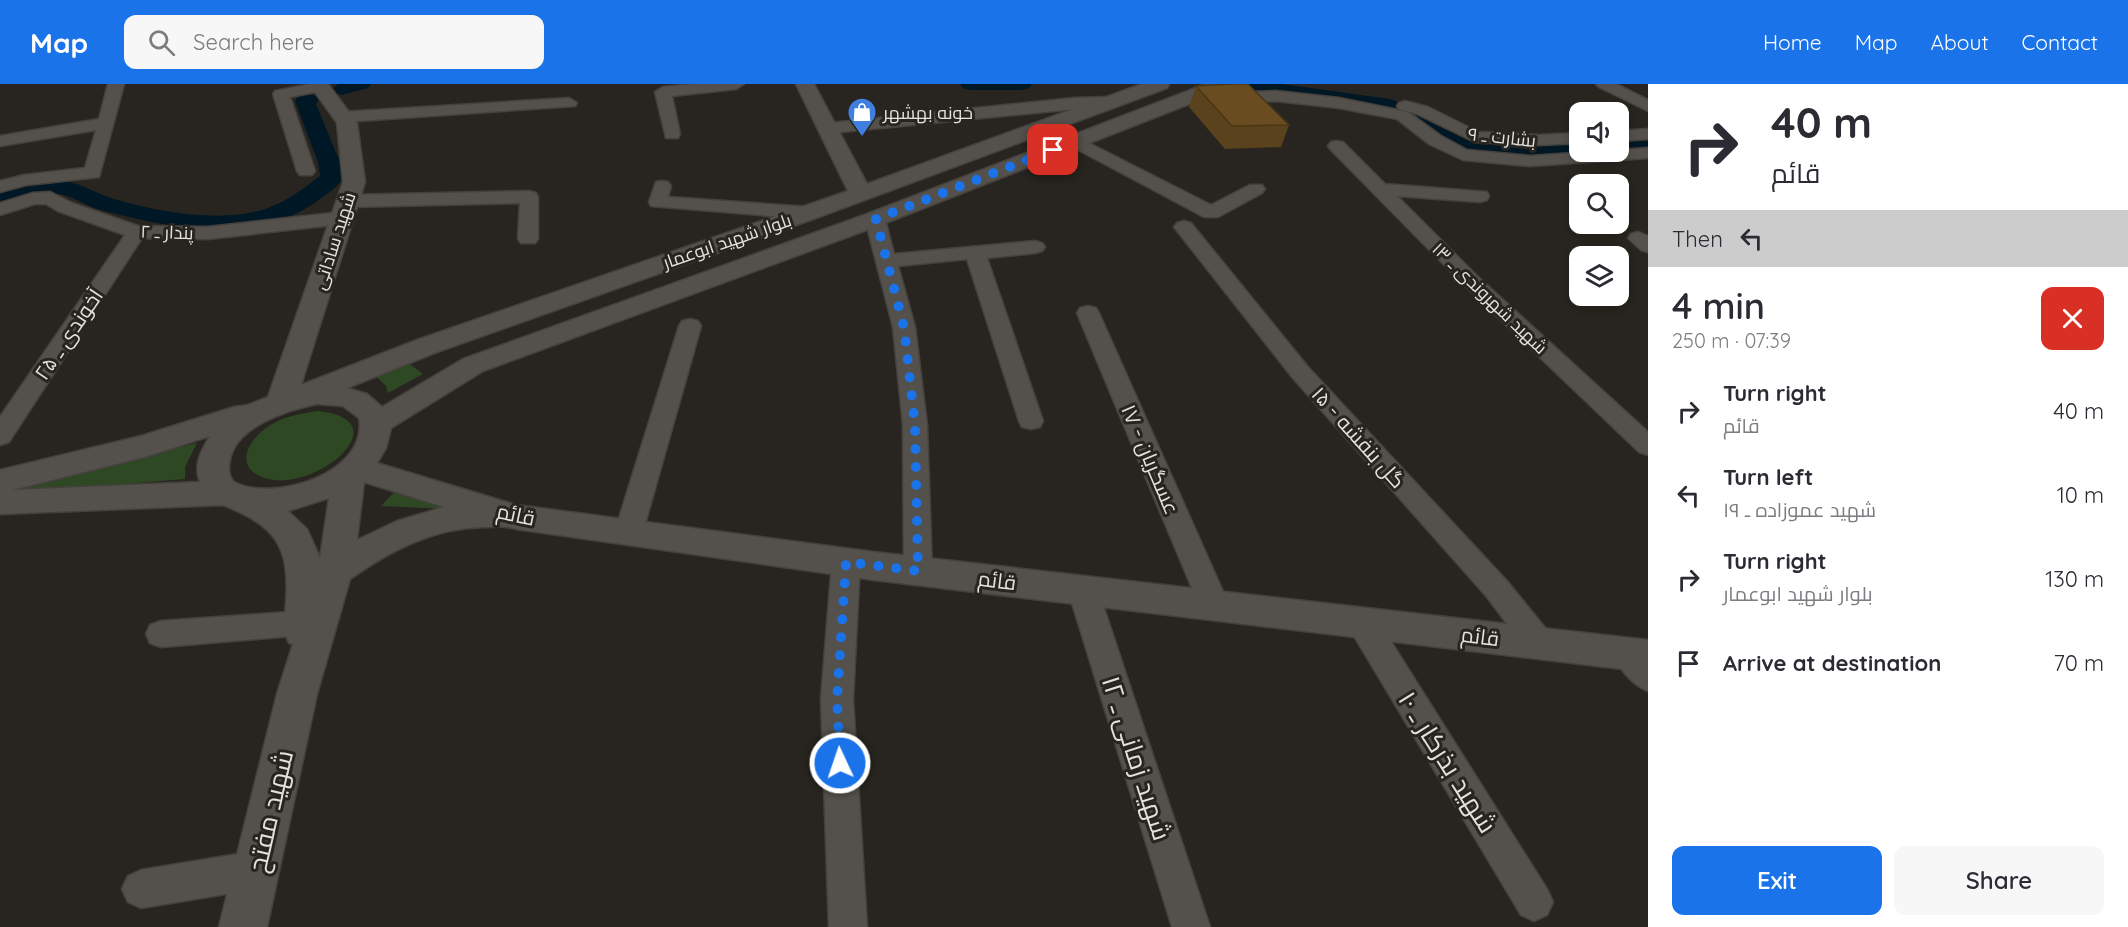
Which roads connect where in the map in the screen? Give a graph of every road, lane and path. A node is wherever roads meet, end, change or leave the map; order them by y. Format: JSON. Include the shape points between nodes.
{"nodes":[{"id":1,"x":116,"y":84,"type":"edge"},
{"id":2,"x":736,"y":84,"type":"edge"},
{"id":3,"x":804,"y":84,"type":"edge"},
{"id":4,"x":1160,"y":84,"type":"edge"},
{"id":5,"x":1223,"y":84,"type":"edge"},
{"id":6,"x":1295,"y":84,"type":"edge"},
{"id":7,"x":1604,"y":84,"type":"edge"},
{"id":8,"x":319,"y":86,"type":"edge"},
{"id":9,"x":1185,"y":99,"type":"junction"},
{"id":10,"x":1110,"y":102,"type":"junction"},
{"id":11,"x":569,"y":103,"type":"dead end"},
{"id":12,"x":1648,"y":106,"type":"edge"},
{"id":13,"x":343,"y":117,"type":"junction"},
{"id":14,"x":106,"y":123,"type":"junction"},
{"id":15,"x":830,"y":128,"type":"junction"},
{"id":16,"x":672,"y":134,"type":"dead end"},
{"id":17,"x":1648,"y":134,"type":"edge"},
{"id":18,"x":1629,"y":135,"type":"edge"},
{"id":19,"x":1569,"y":139,"type":"edge"},
{"id":20,"x":0,"y":141,"type":"edge"},
{"id":21,"x":1075,"y":141,"type":"junction"},
{"id":22,"x":1336,"y":146,"type":"dead end"},
{"id":23,"x":1648,"y":153,"type":"edge"},
{"id":24,"x":306,"y":171,"type":"dead end"},
{"id":25,"x":662,"y":186,"type":"dead end"},
{"id":26,"x":0,"y":187,"type":"edge"},
{"id":27,"x":1256,"y":189,"type":"dead end"},
{"id":28,"x":1380,"y":189,"type":"junction"},
{"id":29,"x":861,"y":194,"type":"junction"},
{"id":30,"x":1480,"y":196,"type":"dead end"},
{"id":31,"x":0,"y":209,"type":"edge"},
{"id":32,"x":345,"y":210,"type":"junction"},
{"id":33,"x":808,"y":213,"type":"junction"},
{"id":34,"x":876,"y":219,"type":"junction"},
{"id":35,"x":1184,"y":227,"type":"dead end"},
{"id":36,"x":136,"y":232,"type":"junction"},
{"id":37,"x":528,"y":239,"type":"dead end"},
{"id":38,"x":1035,"y":247,"type":"dead end"},
{"id":39,"x":975,"y":253,"type":"junction"},
{"id":40,"x":886,"y":261,"type":"junction"},
{"id":41,"x":1088,"y":312,"type":"dead end"},
{"id":42,"x":690,"y":326,"type":"dead end"},
{"id":43,"x":427,"y":346,"type":"junction"},
{"id":44,"x":463,"y":369,"type":"junction"},
{"id":45,"x":281,"y":402,"type":"junction"},
{"id":46,"x":1031,"y":421,"type":"dead end"},
{"id":47,"x":377,"y":423,"type":"junction"},
{"id":48,"x":0,"y":436,"type":"edge"},
{"id":49,"x":1648,"y":446,"type":"edge"},
{"id":50,"x":351,"y":470,"type":"junction"},
{"id":51,"x":0,"y":481,"type":"edge"},
{"id":52,"x":235,"y":496,"type":"junction"},
{"id":53,"x":0,"y":502,"type":"edge"},
{"id":54,"x":516,"y":517,"type":"junction"},
{"id":55,"x":629,"y":531,"type":"junction"},
{"id":56,"x":846,"y":562,"type":"junction"},
{"id":57,"x":335,"y":571,"type":"junction"},
{"id":58,"x":918,"y":571,"type":"junction"},
{"id":59,"x":1083,"y":590,"type":"junction"},
{"id":60,"x":1214,"y":605,"type":"junction"},
{"id":61,"x":1362,"y":622,"type":"junction"},
{"id":62,"x":303,"y":624,"type":"junction"},
{"id":63,"x":161,"y":634,"type":"dead end"},
{"id":64,"x":1539,"y":643,"type":"junction"},
{"id":65,"x":1641,"y":662,"type":"edge"},
{"id":66,"x":297,"y":694,"type":"junction"},
{"id":67,"x":256,"y":870,"type":"junction"},
{"id":68,"x":141,"y":889,"type":"dead end"},
{"id":69,"x":1534,"y":902,"type":"dead end"},
{"id":70,"x":243,"y":927,"type":"edge"},
{"id":71,"x":849,"y":927,"type":"edge"},
{"id":72,"x":1191,"y":927,"type":"edge"}],
"edges":[{"from":1,"to":14,"type":"street"},
{"from":2,"to":16,"type":"street","via":[[663,92]]},
{"from":3,"to":15,"type":"street"},
{"from":4,"to":10,"type":"street","name":"بلوار شهید ابوعمار"},
{"from":5,"to":9,"type":"street","name":"بلوار شهید ابوعمار"},
{"from":6,"to":19,"type":"street","via":[[1422,110],[1475,137]]},
{"from":7,"to":12,"type":"street"},
{"from":8,"to":13,"type":"street","name":"شهید ساداتی"},
{"from":8,"to":24,"type":"street","via":[[281,94]]},
{"from":9,"to":21,"type":"street","name":"بلوار شهید ابوعمار"},
{"from":9,"to":23,"type":"street","name":"بشارت ـ ۹","via":[[1276,96],[1402,115],[1463,155],[1530,161]]},
{"from":10,"to":15,"type":"street"},
{"from":10,"to":29,"type":"street","name":"بلوار شهید ابوعمار"},
{"from":11,"to":13,"type":"street","via":[[544,113]]},
{"from":13,"to":32,"type":"street","name":"شهید ساداتی","via":[[354,182]]},
{"from":14,"to":20,"type":"street"},
{"from":14,"to":26,"type":"street","via":[[93,173],[24,180]]},
{"from":15,"to":29,"type":"street"},
{"from":17,"to":18,"type":"street"},
{"from":21,"to":27,"type":"street","via":[[1211,213]]},
{"from":21,"to":34,"type":"street","name":"بلوار شهید ابوعمار"},
{"from":22,"to":28,"type":"street","name":"شهید شهروندی ـ ۱۳"},
{"from":25,"to":33,"type":"street","via":[[658,202]]},
{"from":28,"to":30,"type":"street"},
{"from":28,"to":49,"type":"street","name":"شهید شهروندی ـ ۱۳","via":[[1468,279]]},
{"from":29,"to":33,"type":"street","name":"بلوار شهید ابوعمار"},
{"from":31,"to":36,"type":"street","name":"پندار ـ ۲","via":[[50,198]]},
{"from":32,"to":36,"type":"street","name":"پندار ـ ۲","via":[[208,233]]},
{"from":32,"to":37,"type":"street","name":"پندار ـ ۲","via":[[529,197]]},
{"from":32,"to":45,"type":"street","name":"شهید ساداتی"},
{"from":33,"to":43,"type":"street","name":"بلوار شهید ابوعمار"},
{"from":34,"to":40,"type":"street"},
{"from":34,"to":44,"type":"street","name":"بلوار شهید ابوعمار"},
{"from":35,"to":64,"type":"street","name":"گل بنفشه - ۱۵","via":[[1300,372],[1497,589]]},
{"from":36,"to":48,"type":"street","name":"آخوندی ـ ۲۵"},
{"from":38,"to":39,"type":"street"},
{"from":39,"to":40,"type":"street"},
{"from":39,"to":46,"type":"street"},
{"from":40,"to":58,"type":"street","via":[[904,327],[915,425]]},
{"from":41,"to":60,"type":"street","name":"عسگریان - ۱۷"},
{"from":42,"to":55,"type":"street"},
{"from":43,"to":44,"type":"street","via":[[424,357],[430,365],[445,370]]},
{"from":43,"to":45,"type":"street","name":"بلوار شهید ابوعمار"},
{"from":44,"to":47,"type":"street","name":"بلوار شهید ابوعمار"},
{"from":45,"to":47,"type":"street","via":[[317,395],[339,396],[370,410]]},
{"from":45,"to":51,"type":"street","via":[[145,446]]},
{"from":45,"to":52,"type":"street","via":[[247,418],[216,449],[211,466],[214,481]]},
{"from":47,"to":50,"type":"street","via":[[375,439],[366,456]]},
{"from":50,"to":52,"type":"street","via":[[326,487],[298,497],[271,501]]},
{"from":50,"to":54,"type":"street","name":"قائم"},
{"from":50,"to":57,"type":"street"},
{"from":52,"to":53,"type":"street"},
{"from":52,"to":62,"type":"street","via":[[288,526],[303,551]]},
{"from":54,"to":55,"type":"street","name":"قائم"},
{"from":54,"to":57,"type":"street","via":[[456,517],[424,524],[362,552]]},
{"from":55,"to":56,"type":"street","name":"قائم"},
{"from":56,"to":58,"type":"street","name":"قائم"},
{"from":56,"to":71,"type":"street","via":[[837,699]]},
{"from":57,"to":66,"type":"street"},
{"from":58,"to":59,"type":"street","name":"قائم"},
{"from":59,"to":60,"type":"street","name":"قائم"},
{"from":59,"to":72,"type":"street","name":"شهید زمانی ـ ۱۲"},
{"from":60,"to":61,"type":"street","name":"قائم"},
{"from":61,"to":64,"type":"street","name":"قائم"},
{"from":61,"to":69,"type":"street","name":"شهید بذرکار ـ ۱۰"},
{"from":62,"to":63,"type":"street"},
{"from":62,"to":66,"type":"street"},
{"from":64,"to":65,"type":"street","name":"قائم"},
{"from":66,"to":67,"type":"street","name":"شهید مفتح"},
{"from":67,"to":68,"type":"street"},
{"from":67,"to":70,"type":"street","name":"شهید مفتح"}]}
